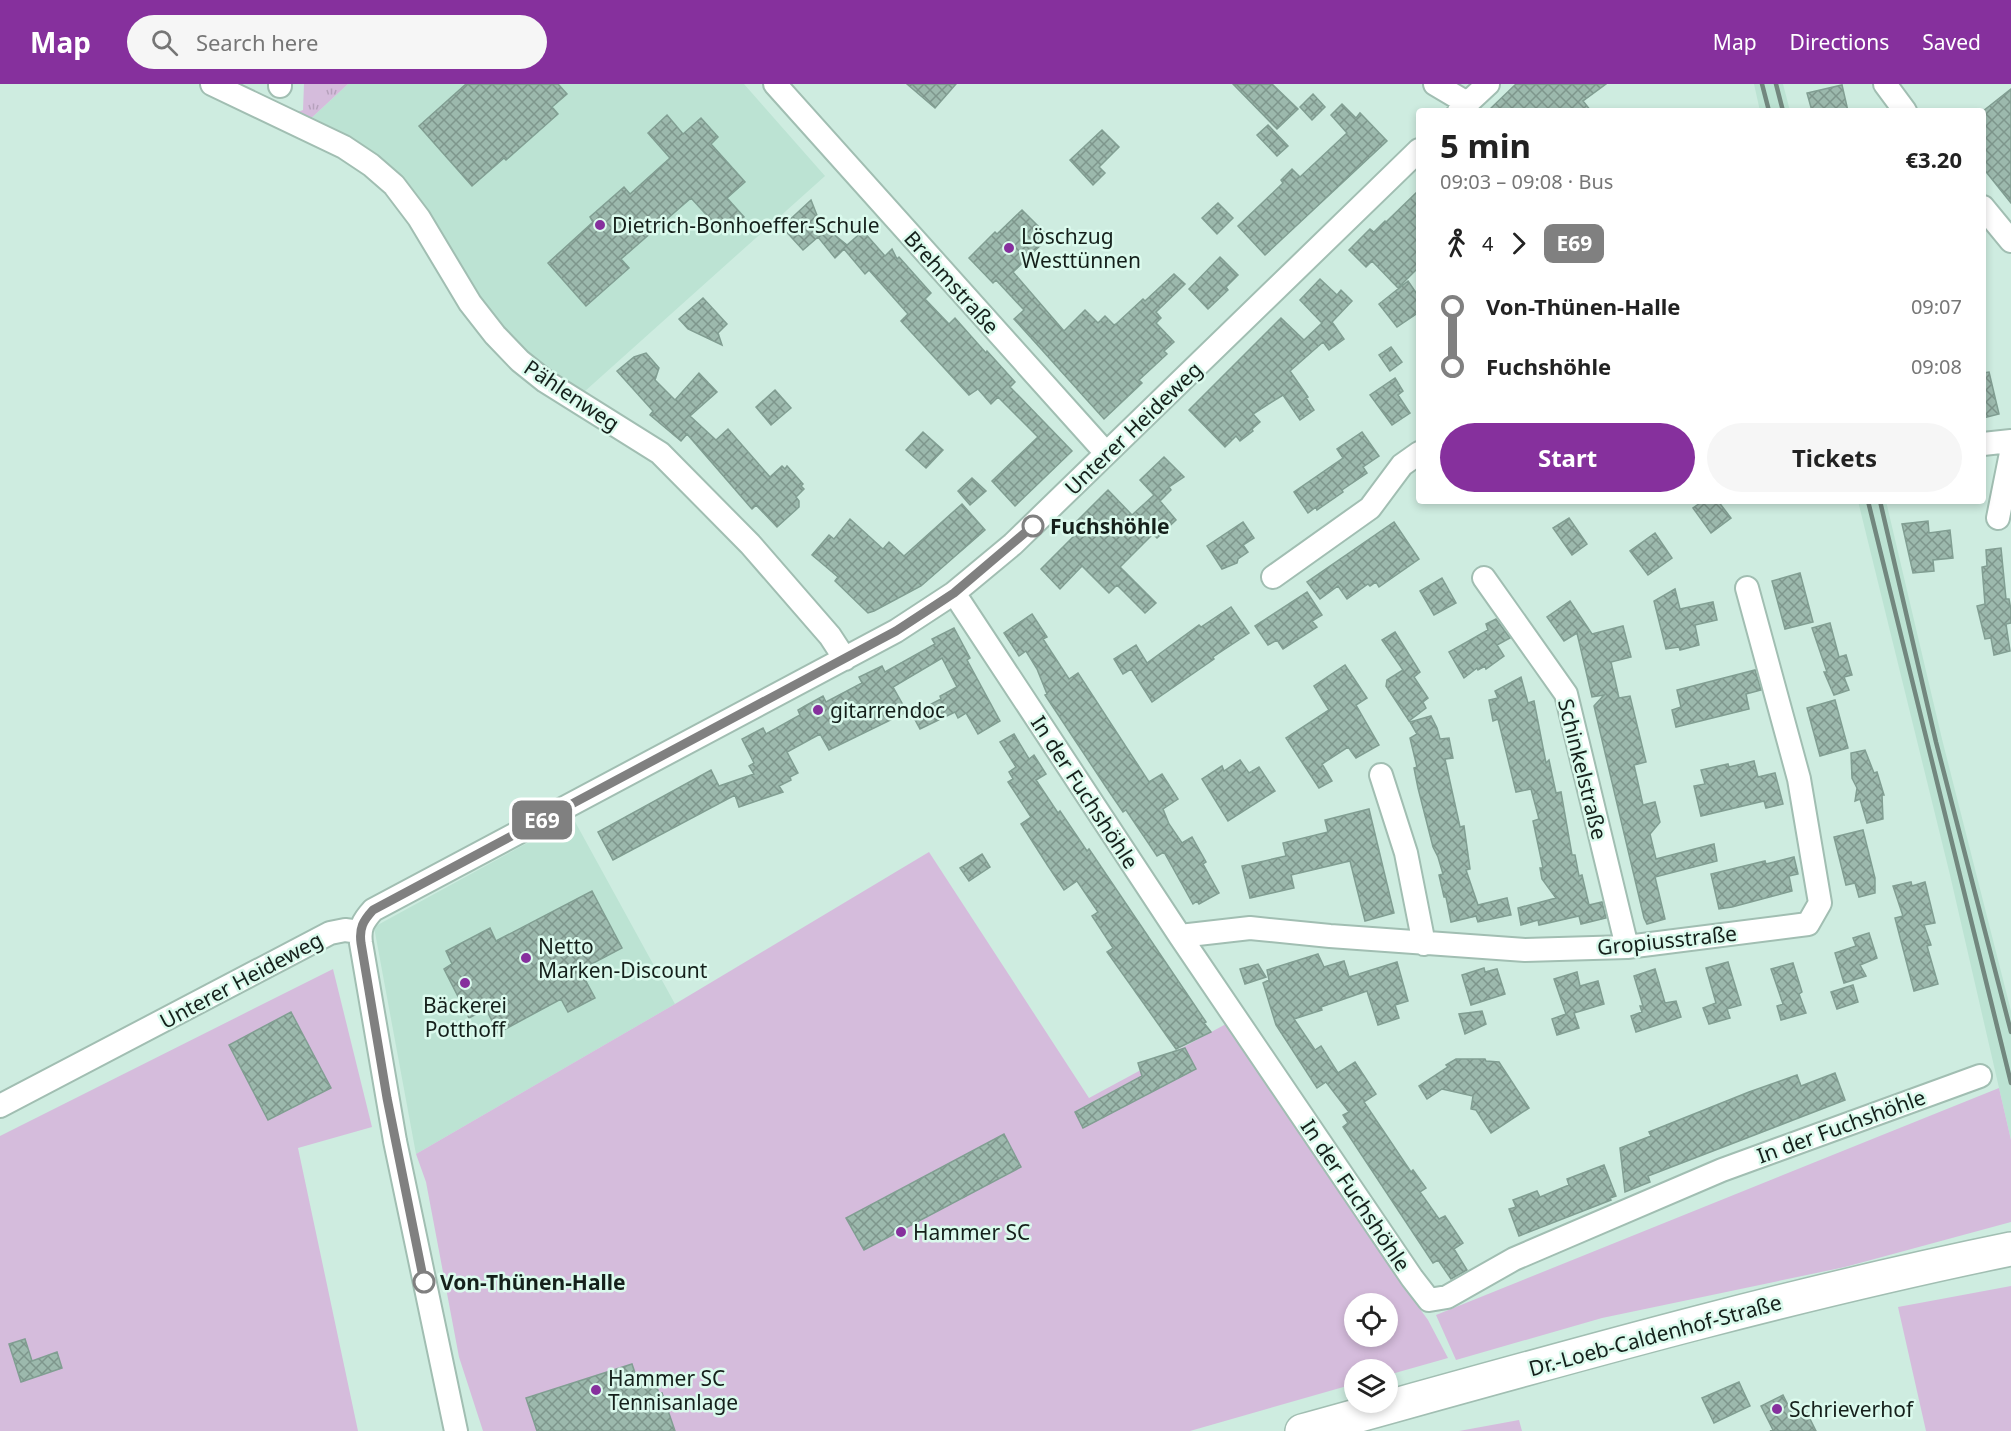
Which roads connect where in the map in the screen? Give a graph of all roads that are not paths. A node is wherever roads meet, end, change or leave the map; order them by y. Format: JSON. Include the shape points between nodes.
{"nodes":[{"id":1,"x":212,"y":84,"type":"edge"},
{"id":2,"x":1435,"y":84,"type":"edge"},
{"id":3,"x":1488,"y":84,"type":"edge"},
{"id":4,"x":782,"y":87,"type":"edge"},
{"id":5,"x":1463,"y":107,"type":"edge"},
{"id":6,"x":1416,"y":158,"type":"edge"},
{"id":7,"x":1986,"y":211,"type":"edge"},
{"id":8,"x":2011,"y":241,"type":"edge"},
{"id":9,"x":2011,"y":441,"type":"edge"},
{"id":10,"x":1986,"y":444,"type":"edge"},
{"id":11,"x":1106,"y":453,"type":"junction"},
{"id":12,"x":2011,"y":453,"type":"edge"},
{"id":13,"x":1416,"y":455,"type":"edge"},
{"id":14,"x":1998,"y":518,"type":"dead end"},
{"id":15,"x":1273,"y":577,"type":"dead end"},
{"id":16,"x":1484,"y":578,"type":"dead end"},
{"id":17,"x":1747,"y":588,"type":"dead end"},
{"id":18,"x":954,"y":593,"type":"junction"},
{"id":19,"x":845,"y":659,"type":"junction"},
{"id":20,"x":1381,"y":775,"type":"dead end"},
{"id":21,"x":360,"y":932,"type":"junction"},
{"id":22,"x":1179,"y":936,"type":"junction"},
{"id":23,"x":1424,"y":944,"type":"junction"},
{"id":24,"x":1627,"y":947,"type":"junction"},
{"id":25,"x":1980,"y":1076,"type":"dead end"},
{"id":26,"x":0,"y":1106,"type":"edge"},
{"id":27,"x":2011,"y":1249,"type":"edge"},
{"id":28,"x":456,"y":1431,"type":"edge"},
{"id":29,"x":1302,"y":1431,"type":"edge"}],
"edges":[{"from":1,"to":19,"type":"street","name":"Pählenweg","via":[[344,147],[394,185],[419,218],[470,303],[520,361],[660,453],[750,544],[830,636]]},
{"from":2,"to":5,"type":"street"},
{"from":3,"to":5,"type":"street"},
{"from":4,"to":11,"type":"street","name":"Brehmstraße"},
{"from":6,"to":11,"type":"street","name":"Unterer Heideweg"},
{"from":7,"to":8,"type":"street"},
{"from":9,"to":10,"type":"street"},
{"from":11,"to":18,"type":"street","name":"Unterer Heideweg","via":[[1013,544]]},
{"from":12,"to":14,"type":"street"},
{"from":13,"to":15,"type":"street","via":[[1402,465],[1370,508]]},
{"from":16,"to":24,"type":"street","name":"Schinkelstraße","via":[[1566,694]]},
{"from":17,"to":24,"type":"street","name":"Gropiusstraße","via":[[1799,779],[1820,903],[1808,924]]},
{"from":18,"to":19,"type":"street","name":"Unterer Heideweg"},
{"from":18,"to":22,"type":"street","name":"In der Fuchshöhle"},
{"from":19,"to":21,"type":"street","name":"Unterer Heideweg","via":[[373,910],[363,921]]},
{"from":20,"to":23,"type":"street","via":[[1406,853]]},
{"from":21,"to":26,"type":"street","name":"Unterer Heideweg","via":[[330,933]]},
{"from":21,"to":28,"type":"street","via":[[395,1141]]},
{"from":22,"to":23,"type":"street","name":"Gropiusstraße","via":[[1250,928]]},
{"from":22,"to":25,"type":"street","name":"In der Fuchshöhle","via":[[1429,1300],[1447,1297],[1514,1259],[1722,1170]]},
{"from":23,"to":24,"type":"street","name":"Gropiusstraße","via":[[1525,950]]},
{"from":27,"to":29,"type":"main road","name":"Dr.-Loeb-Caldenhof-Straße","via":[[1734,1313]]}]}
